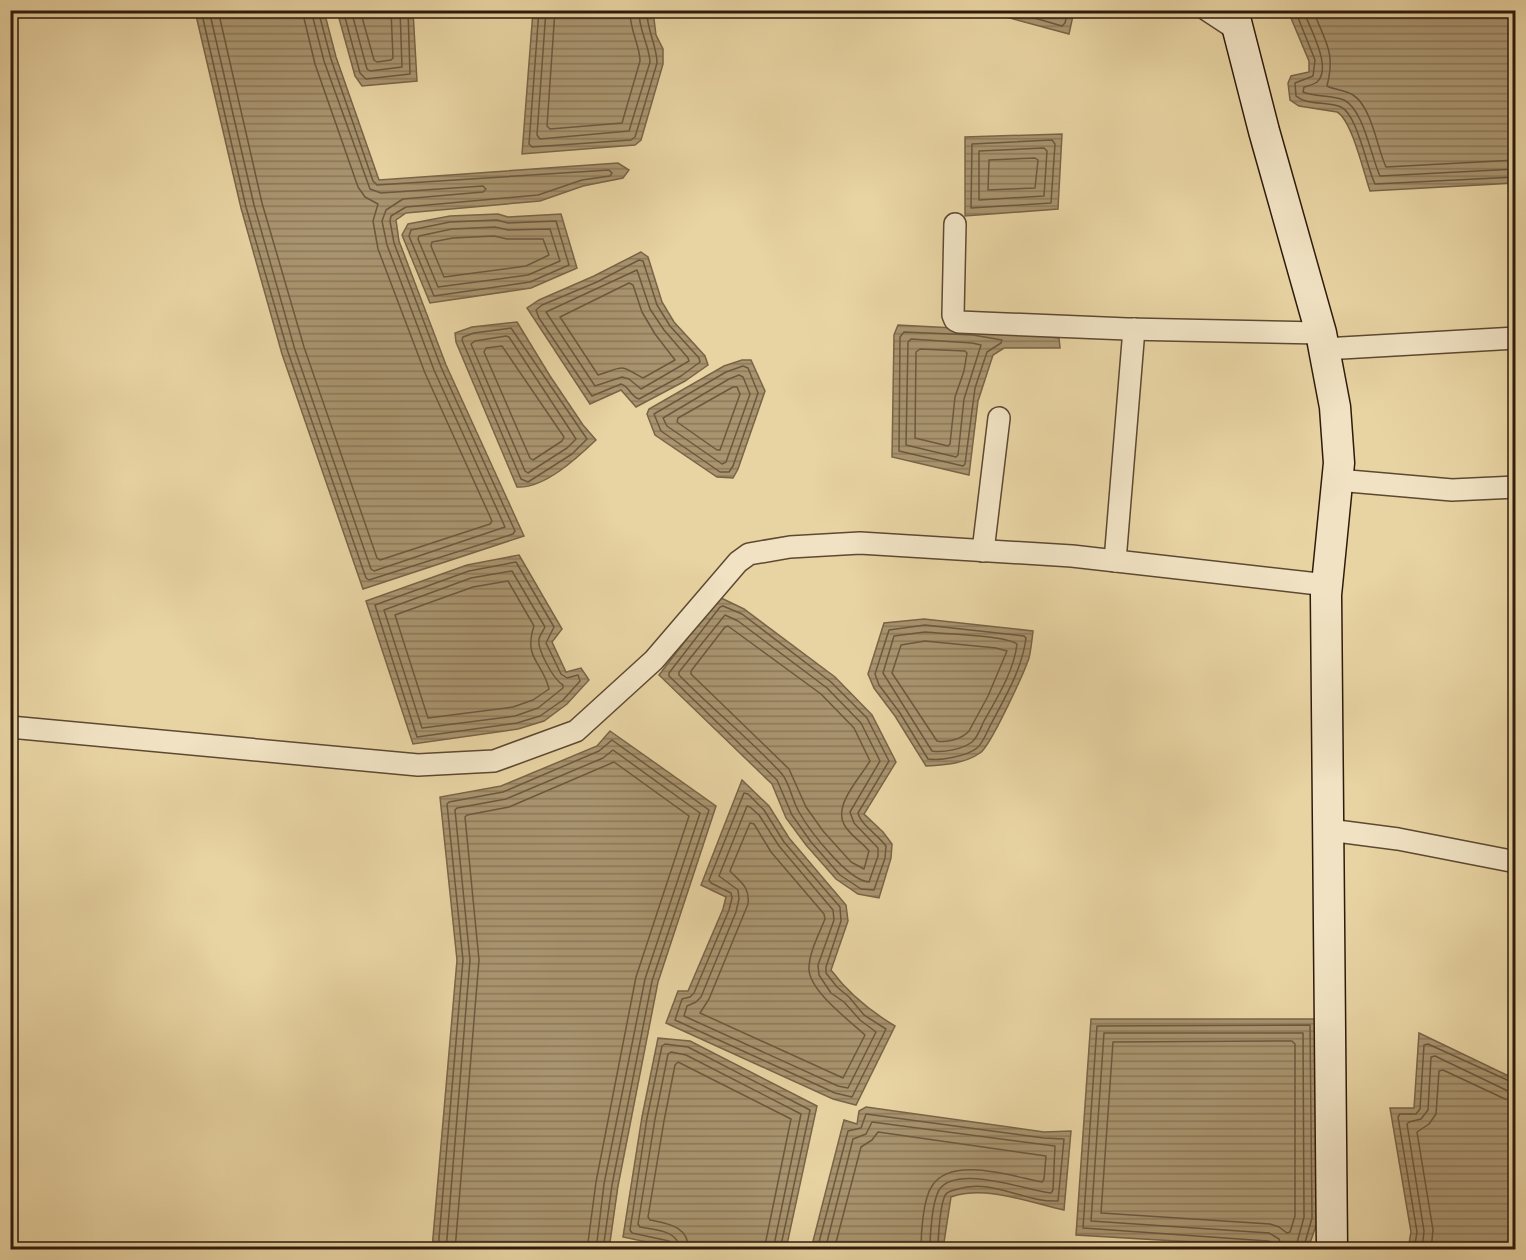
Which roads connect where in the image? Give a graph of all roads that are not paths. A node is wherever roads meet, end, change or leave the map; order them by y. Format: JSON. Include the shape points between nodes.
{"nodes":[{"id":1,"x":1207,"y":10,"type":"edge"},
{"id":2,"x":1236,"y":21,"type":"edge"},
{"id":3,"x":955,"y":224,"type":"dead end"},
{"id":4,"x":1134,"y":329,"type":"junction"},
{"id":5,"x":1515,"y":338,"type":"edge"},
{"id":6,"x":1323,"y":341,"type":"junction"},
{"id":7,"x":999,"y":418,"type":"dead end"},
{"id":8,"x":1337,"y":480,"type":"junction"},
{"id":9,"x":1515,"y":487,"type":"edge"},
{"id":10,"x":983,"y":551,"type":"junction"},
{"id":11,"x":1115,"y":561,"type":"junction"},
{"id":12,"x":1327,"y":585,"type":"junction"},
{"id":13,"x":10,"y":727,"type":"edge"},
{"id":14,"x":1329,"y":830,"type":"junction"},
{"id":15,"x":1515,"y":862,"type":"edge"},
{"id":16,"x":1332,"y":1250,"type":"edge"}],
"edges":[{"from":1,"to":2,"type":"street"},
{"from":2,"to":6,"type":"street"},
{"from":3,"to":4,"type":"street","via":[[955,320]]},
{"from":4,"to":6,"type":"street"},
{"from":4,"to":11,"type":"street"},
{"from":5,"to":6,"type":"street"},
{"from":6,"to":8,"type":"street","via":[[1335,406]]},
{"from":7,"to":10,"type":"street"},
{"from":8,"to":9,"type":"street","via":[[1452,490]]},
{"from":8,"to":12,"type":"street"},
{"from":10,"to":11,"type":"street"},
{"from":10,"to":13,"type":"street","via":[[860,543],[749,554],[654,660],[576,731],[494,761],[418,765]]},
{"from":11,"to":12,"type":"street"},
{"from":12,"to":14,"type":"street"},
{"from":14,"to":15,"type":"street"},
{"from":14,"to":16,"type":"street"}]}
